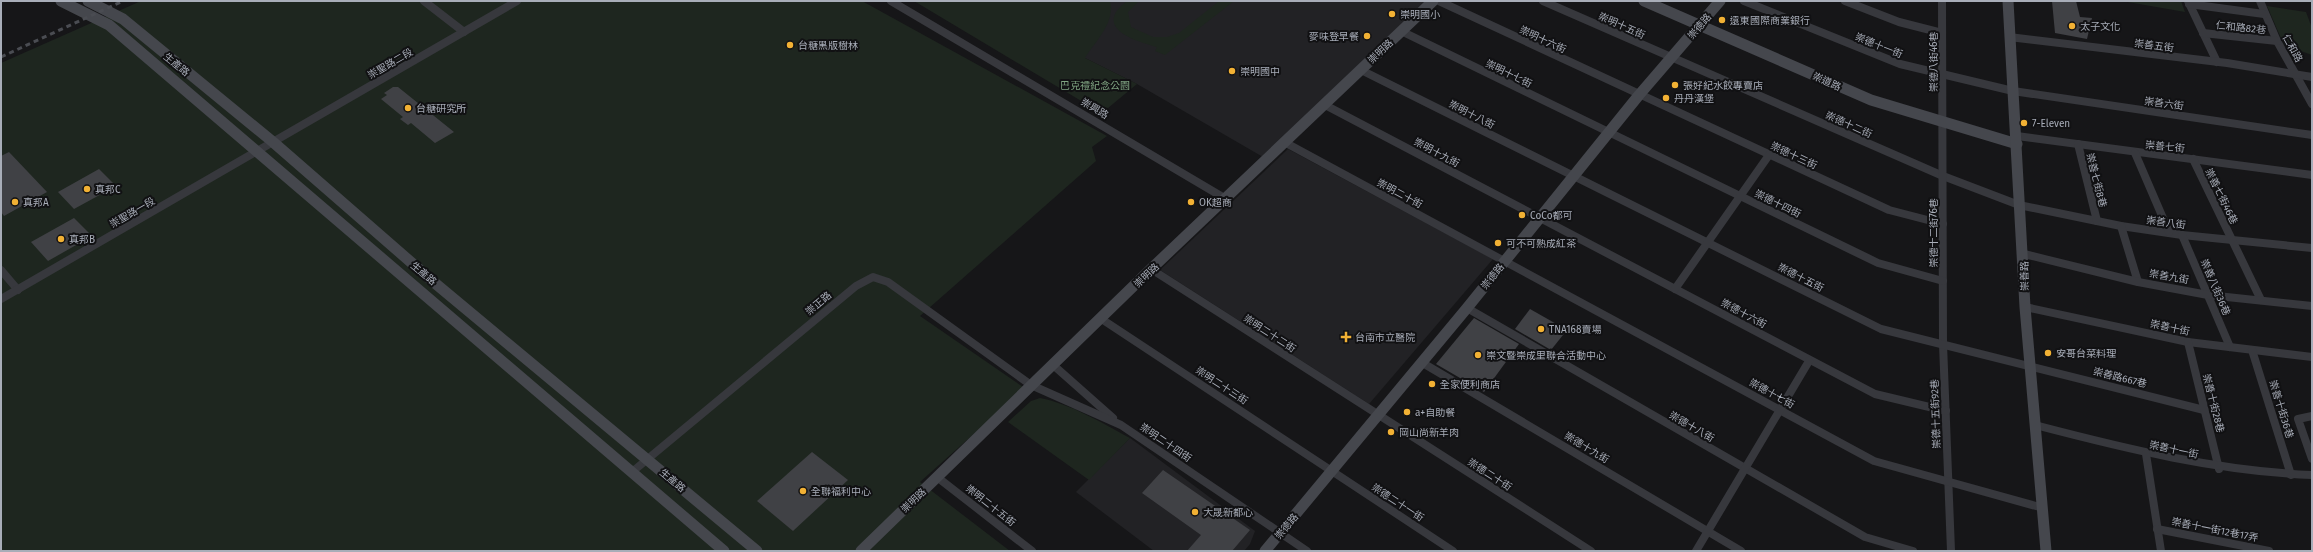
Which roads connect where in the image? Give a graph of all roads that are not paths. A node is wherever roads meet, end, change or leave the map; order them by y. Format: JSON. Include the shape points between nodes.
{"nodes":[{"id":1,"x":61,"y":1,"type":"edge"},
{"id":2,"x":88,"y":1,"type":"edge"},
{"id":3,"x":424,"y":1,"type":"edge"},
{"id":4,"x":517,"y":1,"type":"edge"},
{"id":5,"x":891,"y":1,"type":"edge"},
{"id":6,"x":1433,"y":1,"type":"edge"},
{"id":7,"x":1439,"y":1,"type":"edge"},
{"id":8,"x":1543,"y":1,"type":"edge"},
{"id":9,"x":1644,"y":1,"type":"edge"},
{"id":10,"x":1720,"y":1,"type":"edge"},
{"id":11,"x":1744,"y":1,"type":"edge"},
{"id":12,"x":1845,"y":1,"type":"edge"},
{"id":13,"x":1942,"y":1,"type":"edge"},
{"id":14,"x":2008,"y":1,"type":"edge"},
{"id":15,"x":2260,"y":1,"type":"edge"},
{"id":16,"x":2188,"y":2,"type":"edge"},
{"id":17,"x":2264,"y":14,"type":"junction"},
{"id":18,"x":1700,"y":25,"type":"junction"},
{"id":19,"x":1401,"y":31,"type":"junction"},
{"id":20,"x":464,"y":32,"type":"junction"},
{"id":21,"x":1942,"y":33,"type":"junction"},
{"id":22,"x":2203,"y":33,"type":"junction"},
{"id":23,"x":2010,"y":37,"type":"junction"},
{"id":24,"x":2277,"y":41,"type":"junction"},
{"id":25,"x":1671,"y":57,"type":"junction"},
{"id":26,"x":2217,"y":62,"type":"junction"},
{"id":27,"x":1361,"y":70,"type":"junction"},
{"id":28,"x":1943,"y":74,"type":"junction"},
{"id":29,"x":2296,"y":75,"type":"junction"},
{"id":30,"x":2312,"y":77,"type":"edge"},
{"id":31,"x":2013,"y":90,"type":"junction"},
{"id":32,"x":1639,"y":95,"type":"junction"},
{"id":33,"x":2312,"y":102,"type":"edge"},
{"id":34,"x":1325,"y":105,"type":"junction"},
{"id":35,"x":1943,"y":122,"type":"junction"},
{"id":36,"x":1609,"y":132,"type":"junction"},
{"id":37,"x":2312,"y":135,"type":"edge"},
{"id":38,"x":2017,"y":140,"type":"junction"},
{"id":39,"x":273,"y":142,"type":"junction"},
{"id":40,"x":1286,"y":142,"type":"junction"},
{"id":41,"x":2078,"y":144,"type":"junction"},
{"id":42,"x":258,"y":151,"type":"junction"},
{"id":43,"x":2135,"y":153,"type":"junction"},
{"id":44,"x":1769,"y":155,"type":"junction"},
{"id":45,"x":2193,"y":159,"type":"junction"},
{"id":46,"x":2312,"y":175,"type":"edge"},
{"id":47,"x":1574,"y":176,"type":"junction"},
{"id":48,"x":1943,"y":176,"type":"junction"},
{"id":49,"x":1740,"y":196,"type":"junction"},
{"id":50,"x":1226,"y":199,"type":"junction"},
{"id":51,"x":2019,"y":205,"type":"junction"},
{"id":52,"x":1540,"y":218,"type":"junction"},
{"id":53,"x":2097,"y":221,"type":"junction"},
{"id":54,"x":1943,"y":224,"type":"junction"},
{"id":55,"x":2121,"y":226,"type":"junction"},
{"id":56,"x":2169,"y":232,"type":"junction"},
{"id":57,"x":2182,"y":235,"type":"junction"},
{"id":58,"x":2232,"y":240,"type":"junction"},
{"id":59,"x":1708,"y":242,"type":"junction"},
{"id":60,"x":2312,"y":248,"type":"edge"},
{"id":61,"x":2024,"y":254,"type":"junction"},
{"id":62,"x":1505,"y":261,"type":"junction"},
{"id":63,"x":1,"y":270,"type":"edge"},
{"id":64,"x":1151,"y":270,"type":"junction"},
{"id":65,"x":1943,"y":281,"type":"junction"},
{"id":66,"x":2138,"y":282,"type":"junction"},
{"id":67,"x":1675,"y":289,"type":"junction"},
{"id":68,"x":18,"y":290,"type":"junction"},
{"id":69,"x":2208,"y":295,"type":"junction"},
{"id":70,"x":1,"y":299,"type":"edge"},
{"id":71,"x":2261,"y":300,"type":"junction"},
{"id":72,"x":2312,"y":306,"type":"edge"},
{"id":73,"x":1467,"y":308,"type":"junction"},
{"id":74,"x":2025,"y":308,"type":"junction"},
{"id":75,"x":1100,"y":318,"type":"junction"},
{"id":76,"x":2188,"y":342,"type":"junction"},
{"id":77,"x":1943,"y":344,"type":"junction"},
{"id":78,"x":2230,"y":347,"type":"junction"},
{"id":79,"x":2252,"y":350,"type":"junction"},
{"id":80,"x":2312,"y":356,"type":"edge"},
{"id":81,"x":1809,"y":360,"type":"junction"},
{"id":82,"x":1421,"y":362,"type":"junction"},
{"id":83,"x":1052,"y":364,"type":"junction"},
{"id":84,"x":2030,"y":365,"type":"junction"},
{"id":85,"x":1031,"y":385,"type":"junction"},
{"id":86,"x":1780,"y":410,"type":"junction"},
{"id":87,"x":2204,"y":410,"type":"junction"},
{"id":88,"x":1946,"y":411,"type":"junction"},
{"id":89,"x":1378,"y":415,"type":"junction"},
{"id":90,"x":2312,"y":416,"type":"edge"},
{"id":91,"x":1121,"y":425,"type":"junction"},
{"id":92,"x":2035,"y":425,"type":"junction"},
{"id":93,"x":2146,"y":454,"type":"junction"},
{"id":94,"x":647,"y":459,"type":"junction"},
{"id":95,"x":2312,"y":459,"type":"edge"},
{"id":96,"x":1745,"y":469,"type":"junction"},
{"id":97,"x":2219,"y":469,"type":"junction"},
{"id":98,"x":1331,"y":471,"type":"junction"},
{"id":99,"x":632,"y":472,"type":"junction"},
{"id":100,"x":2290,"y":475,"type":"junction"},
{"id":101,"x":2312,"y":475,"type":"edge"},
{"id":102,"x":937,"y":477,"type":"junction"},
{"id":103,"x":1949,"y":483,"type":"junction"},
{"id":104,"x":2043,"y":508,"type":"junction"},
{"id":105,"x":2157,"y":529,"type":"junction"},
{"id":106,"x":1280,"y":532,"type":"junction"},
{"id":107,"x":1708,"y":532,"type":"junction"},
{"id":108,"x":724,"y":551,"type":"edge"},
{"id":109,"x":757,"y":551,"type":"edge"},
{"id":110,"x":861,"y":551,"type":"edge"},
{"id":111,"x":1032,"y":551,"type":"edge"},
{"id":112,"x":1265,"y":551,"type":"edge"},
{"id":113,"x":1307,"y":551,"type":"edge"},
{"id":114,"x":1453,"y":551,"type":"edge"},
{"id":115,"x":1591,"y":551,"type":"edge"},
{"id":116,"x":1696,"y":551,"type":"edge"},
{"id":117,"x":1741,"y":551,"type":"edge"},
{"id":118,"x":1913,"y":551,"type":"edge"},
{"id":119,"x":1951,"y":551,"type":"edge"},
{"id":120,"x":2046,"y":551,"type":"edge"},
{"id":121,"x":2161,"y":551,"type":"edge"},
{"id":122,"x":2269,"y":551,"type":"edge"}],
"edges":[{"from":1,"to":42,"type":"street","name":"生產路","via":[[109,25]]},
{"from":2,"to":39,"type":"street","name":"生產路","via":[[123,19]]},
{"from":3,"to":20,"type":"street"},
{"from":4,"to":20,"type":"street","name":"崇聖路二段"},
{"from":5,"to":50,"type":"street","name":"崇興路"},
{"from":6,"to":19,"type":"street","name":"崇明路"},
{"from":7,"to":32,"type":"street","name":"崇明十六街"},
{"from":8,"to":25,"type":"street","name":"崇明十五街"},
{"from":9,"to":18,"type":"street","name":"崇道路"},
{"from":10,"to":18,"type":"street","name":"崇德路"},
{"from":11,"to":28,"type":"street","name":"崇德十一街","via":[[1900,64]]},
{"from":12,"to":21,"type":"street","via":[[1899,22]]},
{"from":13,"to":21,"type":"street","name":"崇德八街46巷"},
{"from":14,"to":23,"type":"street","name":"崇善路"},
{"from":15,"to":17,"type":"street","name":"仁和路"},
{"from":16,"to":17,"type":"street"},
{"from":16,"to":22,"type":"street"},
{"from":17,"to":24,"type":"street","name":"仁和路"},
{"from":18,"to":25,"type":"street","name":"崇德路"},
{"from":18,"to":35,"type":"street","name":"崇道路","via":[[1871,100]]},
{"from":19,"to":27,"type":"street","name":"崇明路"},
{"from":19,"to":36,"type":"street","name":"崇明十七街"},
{"from":20,"to":39,"type":"street","name":"崇聖路二段"},
{"from":21,"to":28,"type":"street","name":"崇德八街46巷"},
{"from":22,"to":24,"type":"street","name":"仁和路82巷"},
{"from":22,"to":26,"type":"street"},
{"from":23,"to":26,"type":"street","name":"崇善五街"},
{"from":23,"to":31,"type":"street","name":"崇善路"},
{"from":24,"to":29,"type":"street","name":"仁和路"},
{"from":25,"to":32,"type":"street","name":"崇德路"},
{"from":25,"to":48,"type":"street","name":"崇德十二街"},
{"from":26,"to":29,"type":"street","name":"崇善五街"},
{"from":27,"to":34,"type":"street","name":"崇明路"},
{"from":27,"to":47,"type":"street","name":"崇明十八街"},
{"from":28,"to":31,"type":"street","name":"崇德十一街"},
{"from":28,"to":35,"type":"street","name":"崇德八街46巷"},
{"from":29,"to":30,"type":"street","name":"崇善五街"},
{"from":29,"to":33,"type":"street","name":"仁和路"},
{"from":31,"to":37,"type":"street","name":"崇善六街"},
{"from":31,"to":38,"type":"street","name":"崇善路"},
{"from":32,"to":36,"type":"street","name":"崇德路"},
{"from":32,"to":44,"type":"street","name":"崇德十三街"},
{"from":34,"to":40,"type":"street","name":"崇明路"},
{"from":34,"to":52,"type":"street","name":"崇明十九街"},
{"from":35,"to":38,"type":"street","name":"崇道路"},
{"from":35,"to":48,"type":"street","name":"崇德十二街76巷"},
{"from":36,"to":47,"type":"street","name":"崇德路"},
{"from":36,"to":49,"type":"street","name":"崇德十四街"},
{"from":38,"to":41,"type":"street","name":"崇善七街"},
{"from":38,"to":51,"type":"street","name":"崇善路"},
{"from":39,"to":42,"type":"street","name":"崇聖路一段"},
{"from":39,"to":94,"type":"street","name":"生產路","via":[[436,284]]},
{"from":40,"to":50,"type":"street","name":"崇明路"},
{"from":40,"to":62,"type":"street","name":"崇明二十街"},
{"from":41,"to":43,"type":"street","name":"崇善七街"},
{"from":41,"to":53,"type":"street","name":"崇善七街8巷"},
{"from":42,"to":68,"type":"street","name":"崇聖路一段"},
{"from":42,"to":99,"type":"street","name":"生產路"},
{"from":43,"to":45,"type":"street","name":"崇善七街"},
{"from":43,"to":56,"type":"street"},
{"from":44,"to":49,"type":"street"},
{"from":44,"to":54,"type":"street","name":"崇德十三街","via":[[1889,210]]},
{"from":45,"to":46,"type":"street","name":"崇善七街"},
{"from":45,"to":58,"type":"street","name":"崇善七街46巷"},
{"from":47,"to":52,"type":"street","name":"崇德路"},
{"from":47,"to":59,"type":"street","name":"崇德十五街"},
{"from":48,"to":51,"type":"street","name":"崇德十二街"},
{"from":48,"to":54,"type":"street","name":"崇德十二街76巷"},
{"from":49,"to":59,"type":"street"},
{"from":49,"to":65,"type":"street","name":"崇德十四街","via":[[1878,263]]},
{"from":50,"to":64,"type":"street","name":"崇明路"},
{"from":51,"to":53,"type":"street","name":"崇善八街"},
{"from":51,"to":61,"type":"street","name":"崇善路"},
{"from":52,"to":62,"type":"street","name":"崇德路"},
{"from":52,"to":67,"type":"street","name":"崇德十六街"},
{"from":53,"to":55,"type":"street","name":"崇善八街"},
{"from":54,"to":65,"type":"street","name":"崇德十二街76巷"},
{"from":55,"to":56,"type":"street","name":"崇善八街"},
{"from":55,"to":66,"type":"street"},
{"from":56,"to":57,"type":"street","name":"崇善八街"},
{"from":57,"to":58,"type":"street","name":"崇善八街"},
{"from":57,"to":69,"type":"street","name":"崇善八街36巷"},
{"from":58,"to":60,"type":"street","name":"崇善八街"},
{"from":58,"to":71,"type":"street","name":"崇善七街46巷"},
{"from":59,"to":67,"type":"street"},
{"from":59,"to":77,"type":"street","name":"崇德十五街","via":[[1881,329]]},
{"from":61,"to":66,"type":"street","name":"崇善九街"},
{"from":61,"to":74,"type":"street","name":"崇善路"},
{"from":62,"to":73,"type":"street","name":"崇德路"},
{"from":62,"to":86,"type":"street","name":"崇德十七街"},
{"from":63,"to":68,"type":"street"},
{"from":64,"to":75,"type":"street","name":"崇明路"},
{"from":64,"to":89,"type":"street","name":"崇明二十二街"},
{"from":65,"to":77,"type":"street","name":"崇德十二街76巷"},
{"from":66,"to":69,"type":"street","name":"崇善九街"},
{"from":67,"to":81,"type":"street","name":"崇德十六街"},
{"from":68,"to":70,"type":"street","name":"崇聖路一段"},
{"from":69,"to":71,"type":"street","name":"崇善九街"},
{"from":69,"to":78,"type":"street","name":"崇善八街36巷"},
{"from":71,"to":72,"type":"street","name":"崇善九街"},
{"from":73,"to":82,"type":"street","name":"崇德路"},
{"from":73,"to":96,"type":"street","name":"崇德十八街"},
{"from":74,"to":76,"type":"street","name":"崇善十街"},
{"from":74,"to":84,"type":"street","name":"崇善路"},
{"from":75,"to":83,"type":"street","name":"崇明路"},
{"from":75,"to":98,"type":"street","name":"崇明二十三街"},
{"from":76,"to":78,"type":"street","name":"崇善十街"},
{"from":76,"to":87,"type":"street","name":"崇善十街28巷"},
{"from":77,"to":84,"type":"street","name":"崇德十五街"},
{"from":77,"to":88,"type":"street","name":"崇德十五街92巷"},
{"from":78,"to":79,"type":"street","name":"崇善十街"},
{"from":79,"to":80,"type":"street","name":"崇善十街"},
{"from":79,"to":100,"type":"street","name":"崇善十街36巷"},
{"from":81,"to":86,"type":"street"},
{"from":81,"to":88,"type":"street","name":"崇德十六街","via":[[1876,394]]},
{"from":82,"to":89,"type":"street","name":"崇德路"},
{"from":82,"to":107,"type":"street","name":"崇德十九街"},
{"from":83,"to":85,"type":"street","name":"崇明路"},
{"from":83,"to":91,"type":"street"},
{"from":84,"to":87,"type":"street","name":"崇善路667巷"},
{"from":84,"to":92,"type":"street","name":"崇善路"},
{"from":85,"to":91,"type":"street","name":"崇明二十四街"},
{"from":85,"to":94,"type":"street","name":"崇正路","via":[[888,282],[873,277],[856,286]]},
{"from":85,"to":102,"type":"street","name":"崇明路"},
{"from":86,"to":96,"type":"street"},
{"from":86,"to":103,"type":"street","name":"崇德十七街","via":[[1874,461]]},
{"from":87,"to":97,"type":"street","name":"崇善十街28巷"},
{"from":88,"to":103,"type":"street","name":"崇德十五街92巷"},
{"from":89,"to":98,"type":"street","name":"崇德路"},
{"from":89,"to":115,"type":"street","name":"崇德二十街"},
{"from":90,"to":95,"type":"street","via":[[2298,419]]},
{"from":91,"to":106,"type":"street","name":"崇明二十四街"},
{"from":92,"to":93,"type":"street","name":"崇善十一街"},
{"from":92,"to":104,"type":"street","name":"崇善路"},
{"from":93,"to":97,"type":"street","name":"崇善十一街"},
{"from":93,"to":105,"type":"street"},
{"from":94,"to":99,"type":"street","name":"崇正路"},
{"from":94,"to":109,"type":"street","name":"生產路"},
{"from":96,"to":107,"type":"street"},
{"from":96,"to":118,"type":"street","name":"崇德十八街","via":[[1865,537]]},
{"from":97,"to":100,"type":"street","name":"崇善十一街"},
{"from":98,"to":106,"type":"street","name":"崇德路"},
{"from":98,"to":114,"type":"street","name":"崇德二十一街"},
{"from":99,"to":108,"type":"street","name":"生產路"},
{"from":100,"to":101,"type":"street","name":"崇善十一街"},
{"from":102,"to":110,"type":"street","name":"崇明路"},
{"from":102,"to":111,"type":"street","name":"崇明二十五街"},
{"from":103,"to":104,"type":"street","name":"崇德十七街"},
{"from":103,"to":119,"type":"street","name":"崇德十五街92巷"},
{"from":104,"to":120,"type":"street","name":"崇善路"},
{"from":105,"to":121,"type":"street"},
{"from":105,"to":122,"type":"street","name":"崇善十一街12巷17弄"},
{"from":106,"to":112,"type":"street","name":"崇德路"},
{"from":106,"to":113,"type":"street","name":"崇明二十四街"},
{"from":107,"to":116,"type":"street"},
{"from":107,"to":117,"type":"street","name":"崇德十九街"}]}
